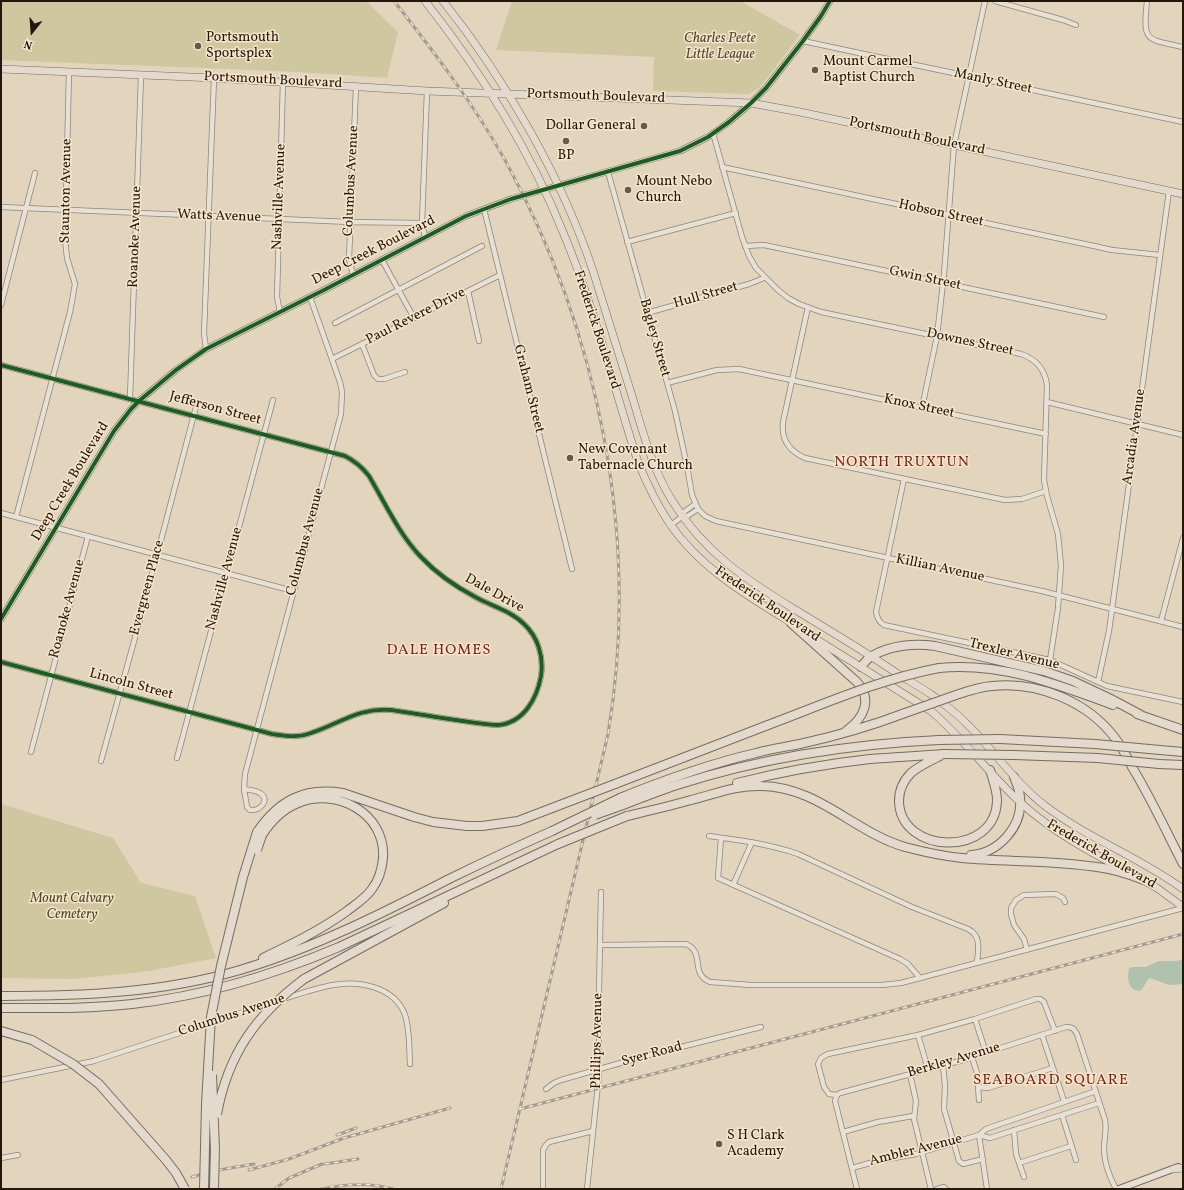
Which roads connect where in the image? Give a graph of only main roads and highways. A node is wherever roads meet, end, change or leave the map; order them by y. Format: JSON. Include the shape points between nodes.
{"nodes":[{"id":1,"x":425,"y":1,"type":"edge"},
{"id":2,"x":442,"y":1,"type":"edge"},
{"id":3,"x":1,"y":69,"type":"edge"},
{"id":4,"x":491,"y":94,"type":"junction"},
{"id":5,"x":508,"y":94,"type":"junction"},
{"id":6,"x":1183,"y":194,"type":"edge"},
{"id":7,"x":791,"y":623,"type":"junction"},
{"id":8,"x":872,"y":656,"type":"junction"},
{"id":9,"x":861,"y":666,"type":"junction"},
{"id":10,"x":1141,"y":715,"type":"junction"},
{"id":11,"x":1183,"y":730,"type":"edge"},
{"id":12,"x":844,"y":733,"type":"junction"},
{"id":13,"x":1183,"y":752,"type":"edge"},
{"id":14,"x":944,"y":754,"type":"junction"},
{"id":15,"x":1183,"y":765,"type":"edge"},
{"id":16,"x":990,"y":770,"type":"junction"},
{"id":17,"x":1014,"y":778,"type":"junction"},
{"id":18,"x":621,"y":801,"type":"junction"},
{"id":19,"x":1021,"y":803,"type":"junction"},
{"id":20,"x":627,"y":816,"type":"junction"},
{"id":21,"x":259,"y":833,"type":"junction"},
{"id":22,"x":558,"y":844,"type":"junction"},
{"id":23,"x":946,"y":856,"type":"junction"},
{"id":24,"x":1183,"y":864,"type":"edge"},
{"id":25,"x":1144,"y":880,"type":"junction"},
{"id":26,"x":1183,"y":889,"type":"edge"},
{"id":27,"x":1183,"y":908,"type":"edge"},
{"id":28,"x":239,"y":970,"type":"junction"},
{"id":29,"x":1,"y":996,"type":"edge"},
{"id":30,"x":1,"y":1008,"type":"edge"},
{"id":31,"x":1,"y":1030,"type":"edge"},
{"id":32,"x":215,"y":1150,"type":"junction"},
{"id":33,"x":1183,"y":1167,"type":"edge"},
{"id":34,"x":1174,"y":1169,"type":"joint"},
{"id":35,"x":184,"y":1189,"type":"edge"},
{"id":36,"x":204,"y":1189,"type":"edge"},
{"id":37,"x":214,"y":1189,"type":"edge"},
{"id":38,"x":1119,"y":1189,"type":"edge"}],
"edges":[{"from":1,"to":4,"type":"main road","name":"Frederick Boulevard","via":[[465,53]]},
{"from":2,"to":5,"type":"main road","name":"Frederick Boulevard"},
{"from":3,"to":4,"type":"main road","name":"Portsmouth Boulevard"},
{"from":4,"to":5,"type":"main road","name":"Portsmouth Boulevard"},
{"from":4,"to":7,"type":"main road","name":"Frederick Boulevard","via":[[523,147],[563,232],[580,277],[638,462],[656,501],[688,546],[722,578]]},
{"from":5,"to":6,"type":"main road","name":"Portsmouth Boulevard","via":[[751,103]]},
{"from":5,"to":8,"type":"main road","name":"Frederick Boulevard","via":[[557,186],[592,270],[649,453],[663,485],[682,516],[700,539],[729,566]]},
{"from":7,"to":9,"type":"main road","name":"Frederick Boulevard"},
{"from":7,"to":12,"type":"highway","via":[[864,691],[866,702],[863,714]]},
{"from":8,"to":9,"type":"highway"},
{"from":8,"to":10,"type":"highway","via":[[889,649],[920,644],[960,651],[1029,667],[1073,681]]},
{"from":8,"to":17,"type":"main road","name":"Frederick Boulevard","via":[[958,716]]},
{"from":9,"to":16,"type":"main road","name":"Frederick Boulevard","via":[[932,712]]},
{"from":10,"to":11,"type":"highway"},
{"from":10,"to":21,"type":"highway","bridge":true,"via":[[1057,684],[1017,673],[970,667],[939,668],[871,686],[518,821],[482,826],[433,822],[343,792],[331,791],[301,795],[286,802],[272,812]]},
{"from":12,"to":18,"type":"highway","via":[[694,770],[661,781]]},
{"from":12,"to":24,"type":"highway","bridge":true,"via":[[956,695],[992,686],[1019,686],[1056,695],[1090,714],[1116,739]]},
{"from":13,"to":18,"type":"highway","bridge":true,"via":[[1000,739],[938,740],[839,750],[760,764]]},
{"from":14,"to":15,"type":"highway","bridge":true,"via":[[1014,754]]},
{"from":14,"to":16,"type":"highway","via":[[911,773],[902,786],[899,799],[901,811],[908,824],[920,834],[935,841],[965,841],[982,833],[991,822],[995,814],[997,791]]},
{"from":14,"to":20,"type":"highway","via":[[869,759],[793,771],[719,787]]},
{"from":16,"to":19,"type":"main road","name":"Frederick Boulevard"},
{"from":17,"to":19,"type":"highway"},
{"from":17,"to":26,"type":"main road","name":"Frederick Boulevard","via":[[1068,822]]},
{"from":18,"to":28,"type":"highway","bridge":true,"via":[[552,831],[332,936],[289,954]]},
{"from":19,"to":23,"type":"highway","via":[[1011,831],[1000,844],[983,853]]},
{"from":19,"to":25,"type":"main road","name":"Frederick Boulevard","via":[[1066,837]]},
{"from":20,"to":22,"type":"highway","bridge":true},
{"from":20,"to":23,"type":"highway","via":[[737,788],[776,787],[816,799],[860,827],[892,842]]},
{"from":21,"to":28,"type":"highway","via":[[281,813],[298,803],[318,798],[337,800],[356,807],[371,819],[381,840],[383,863],[373,888],[360,901],[324,927]]},
{"from":21,"to":32,"type":"highway","bridge":true,"via":[[216,1017],[212,1078]]},
{"from":21,"to":36,"type":"highway","bridge":true,"via":[[244,877],[211,1016]]},
{"from":22,"to":30,"type":"highway","via":[[339,947],[257,978],[202,992],[132,1004],[81,1008]]},
{"from":22,"to":32,"type":"highway","bridge":true,"via":[[304,979],[275,1003],[260,1018],[235,1057],[220,1097]]},
{"from":23,"to":25,"type":"highway","via":[[1085,865],[1114,870]]},
{"from":25,"to":27,"type":"main road","name":"Frederick Boulevard"},
{"from":28,"to":29,"type":"highway","via":[[185,983],[138,990],[79,995]]},
{"from":31,"to":35,"type":"highway","bridge":true,"via":[[32,1040],[73,1064],[99,1084],[166,1160]]},
{"from":32,"to":37,"type":"highway","bridge":true},
{"from":33,"to":34,"type":"main road"},
{"from":34,"to":38,"type":"main road"}]}
